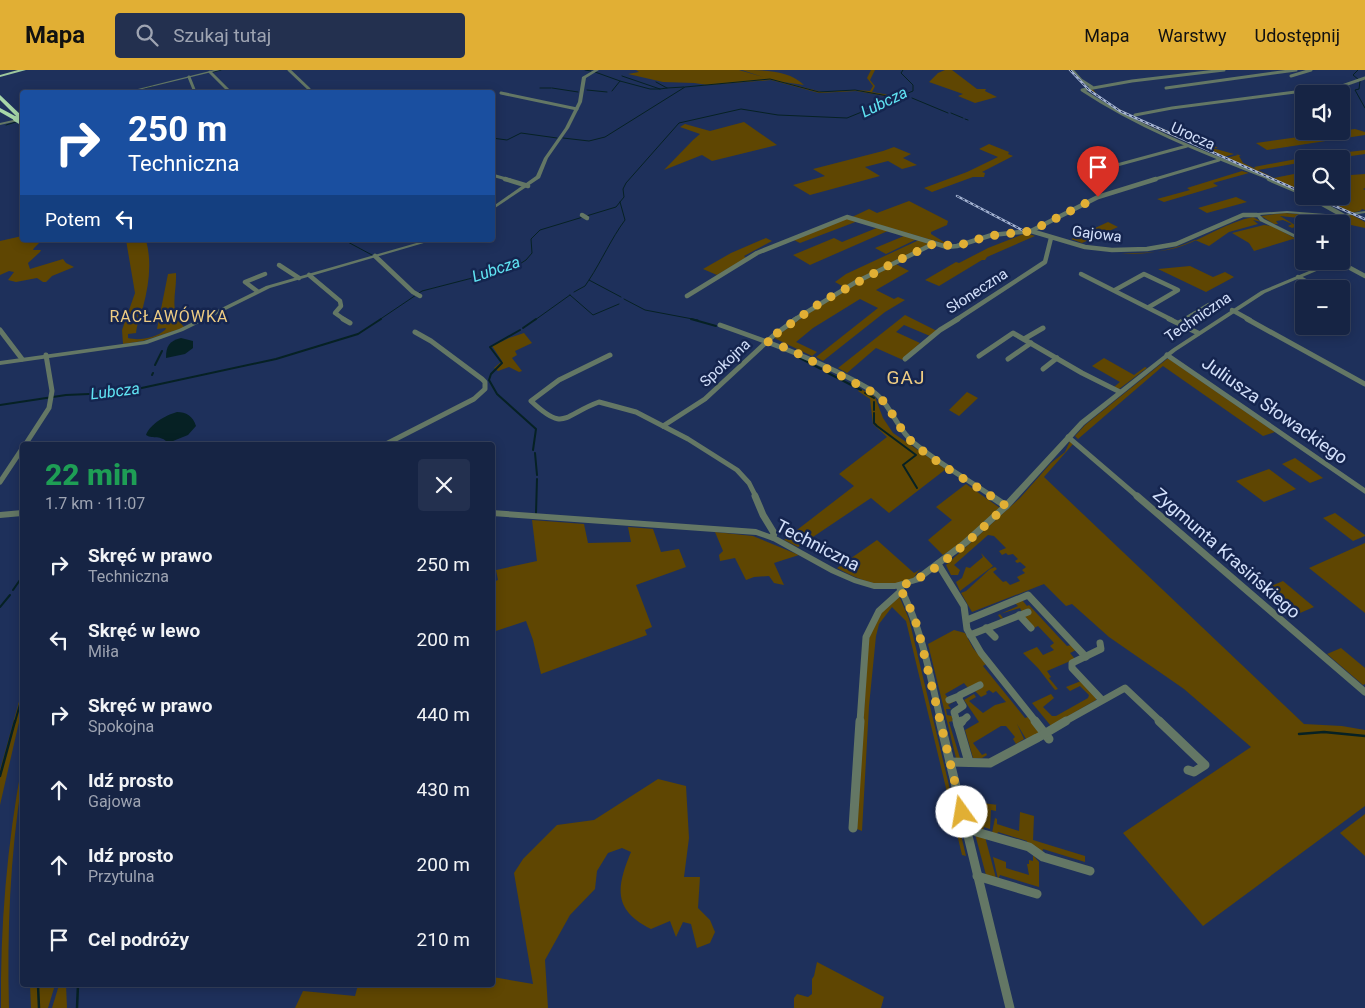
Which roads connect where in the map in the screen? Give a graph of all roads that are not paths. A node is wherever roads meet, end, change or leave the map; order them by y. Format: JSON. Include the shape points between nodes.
{"nodes":[{"id":1,"x":17,"y":70,"type":"edge"},
{"id":2,"x":24,"y":70,"type":"edge"},
{"id":3,"x":218,"y":70,"type":"edge"},
{"id":4,"x":289,"y":70,"type":"edge"},
{"id":5,"x":597,"y":70,"type":"edge"},
{"id":6,"x":1072,"y":70,"type":"edge"},
{"id":7,"x":1224,"y":70,"type":"edge"},
{"id":8,"x":1296,"y":70,"type":"edge"},
{"id":9,"x":1310,"y":70,"type":"edge"},
{"id":10,"x":210,"y":72,"type":"junction"},
{"id":11,"x":0,"y":75,"type":"edge"},
{"id":12,"x":189,"y":77,"type":"junction"},
{"id":13,"x":1279,"y":78,"type":"dead end"},
{"id":14,"x":1365,"y":78,"type":"edge"},
{"id":15,"x":1240,"y":83,"type":"dead end"},
{"id":16,"x":1092,"y":88,"type":"junction"},
{"id":17,"x":1166,"y":88,"type":"dead end"},
{"id":18,"x":309,"y":89,"type":"dead end"},
{"id":19,"x":1192,"y":89,"type":"dead end"},
{"id":20,"x":136,"y":90,"type":"edge"},
{"id":21,"x":194,"y":90,"type":"edge"},
{"id":22,"x":228,"y":90,"type":"edge"},
{"id":23,"x":501,"y":93,"type":"dead end"},
{"id":24,"x":0,"y":97,"type":"edge"},
{"id":25,"x":0,"y":105,"type":"edge"},
{"id":26,"x":577,"y":109,"type":"junction"},
{"id":27,"x":0,"y":111,"type":"edge"},
{"id":28,"x":1135,"y":115,"type":"dead end"},
{"id":29,"x":19,"y":119,"type":"edge"},
{"id":30,"x":0,"y":124,"type":"edge"},
{"id":31,"x":1187,"y":146,"type":"junction"},
{"id":32,"x":1219,"y":160,"type":"junction"},
{"id":33,"x":1117,"y":165,"type":"dead end"},
{"id":34,"x":495,"y":176,"type":"edge"},
{"id":35,"x":528,"y":186,"type":"junction"},
{"id":36,"x":1295,"y":190,"type":"edge"},
{"id":37,"x":1324,"y":205,"type":"edge"},
{"id":38,"x":495,"y":207,"type":"edge"},
{"id":39,"x":1365,"y":212,"type":"edge"},
{"id":40,"x":582,"y":215,"type":"dead end"},
{"id":41,"x":1257,"y":215,"type":"junction"},
{"id":42,"x":1330,"y":215,"type":"edge"},
{"id":43,"x":1342,"y":215,"type":"edge"},
{"id":44,"x":1349,"y":215,"type":"edge"},
{"id":45,"x":587,"y":218,"type":"dead end"},
{"id":46,"x":1031,"y":231,"type":"junction"},
{"id":47,"x":1295,"y":237,"type":"edge"},
{"id":48,"x":1051,"y":238,"type":"junction"},
{"id":49,"x":425,"y":242,"type":"edge"},
{"id":50,"x":933,"y":244,"type":"junction"},
{"id":51,"x":375,"y":256,"type":"junction"},
{"id":52,"x":279,"y":265,"type":"dead end"},
{"id":53,"x":1350,"y":267,"type":"edge"},
{"id":54,"x":1316,"y":270,"type":"edge"},
{"id":55,"x":265,"y":274,"type":"dead end"},
{"id":56,"x":1081,"y":274,"type":"dead end"},
{"id":57,"x":1363,"y":274,"type":"edge"},
{"id":58,"x":309,"y":275,"type":"junction"},
{"id":59,"x":1298,"y":277,"type":"junction"},
{"id":60,"x":299,"y":278,"type":"junction"},
{"id":61,"x":1166,"y":279,"type":"dead end"},
{"id":62,"x":1304,"y":280,"type":"edge"},
{"id":63,"x":1161,"y":282,"type":"junction"},
{"id":64,"x":1115,"y":290,"type":"junction"},
{"id":65,"x":257,"y":291,"type":"junction"},
{"id":66,"x":420,"y":296,"type":"dead end"},
{"id":67,"x":687,"y":296,"type":"dead end"},
{"id":68,"x":1209,"y":304,"type":"dead end"},
{"id":69,"x":1149,"y":307,"type":"junction"},
{"id":70,"x":1232,"y":310,"type":"junction"},
{"id":71,"x":350,"y":323,"type":"dead end"},
{"id":72,"x":1179,"y":323,"type":"junction"},
{"id":73,"x":720,"y":325,"type":"dead end"},
{"id":74,"x":1043,"y":328,"type":"dead end"},
{"id":75,"x":0,"y":330,"type":"edge"},
{"id":76,"x":415,"y":332,"type":"dead end"},
{"id":77,"x":1198,"y":333,"type":"junction"},
{"id":78,"x":1024,"y":339,"type":"junction"},
{"id":79,"x":766,"y":341,"type":"junction"},
{"id":80,"x":1031,"y":343,"type":"junction"},
{"id":81,"x":46,"y":355,"type":"junction"},
{"id":82,"x":1167,"y":355,"type":"junction"},
{"id":83,"x":610,"y":356,"type":"dead end"},
{"id":84,"x":979,"y":356,"type":"dead end"},
{"id":85,"x":1057,"y":358,"type":"junction"},
{"id":86,"x":22,"y":359,"type":"junction"},
{"id":87,"x":905,"y":359,"type":"dead end"},
{"id":88,"x":1008,"y":359,"type":"dead end"},
{"id":89,"x":0,"y":363,"type":"edge"},
{"id":90,"x":1043,"y":369,"type":"dead end"},
{"id":91,"x":1365,"y":384,"type":"edge"},
{"id":92,"x":1120,"y":392,"type":"junction"},
{"id":93,"x":663,"y":426,"type":"junction"},
{"id":94,"x":1068,"y":437,"type":"junction"},
{"id":95,"x":27,"y":442,"type":"edge"},
{"id":96,"x":390,"y":442,"type":"edge"},
{"id":97,"x":20,"y":452,"type":"edge"},
{"id":98,"x":0,"y":482,"type":"edge"},
{"id":99,"x":1365,"y":491,"type":"edge"},
{"id":100,"x":1006,"y":506,"type":"junction"},
{"id":101,"x":20,"y":513,"type":"edge"},
{"id":102,"x":495,"y":513,"type":"edge"},
{"id":103,"x":0,"y":514,"type":"edge"},
{"id":104,"x":773,"y":537,"type":"junction"},
{"id":105,"x":938,"y":564,"type":"junction"},
{"id":106,"x":900,"y":589,"type":"junction"},
{"id":107,"x":1028,"y":612,"type":"dead end"},
{"id":108,"x":1019,"y":615,"type":"junction"},
{"id":109,"x":967,"y":620,"type":"junction"},
{"id":110,"x":986,"y":628,"type":"junction"},
{"id":111,"x":1031,"y":628,"type":"dead end"},
{"id":112,"x":970,"y":635,"type":"junction"},
{"id":113,"x":995,"y":637,"type":"dead end"},
{"id":114,"x":1100,"y":643,"type":"dead end"},
{"id":115,"x":1086,"y":657,"type":"junction"},
{"id":116,"x":980,"y":685,"type":"dead end"},
{"id":117,"x":1365,"y":692,"type":"edge"},
{"id":118,"x":959,"y":696,"type":"junction"},
{"id":119,"x":948,"y":700,"type":"dead end"},
{"id":120,"x":1102,"y":700,"type":"junction"},
{"id":121,"x":967,"y":718,"type":"dead end"},
{"id":122,"x":958,"y":725,"type":"junction"},
{"id":123,"x":1042,"y":737,"type":"junction"},
{"id":124,"x":950,"y":762,"type":"junction"},
{"id":125,"x":968,"y":762,"type":"junction"},
{"id":126,"x":1188,"y":770,"type":"dead end"},
{"id":127,"x":853,"y":828,"type":"dead end"},
{"id":128,"x":966,"y":829,"type":"junction"},
{"id":129,"x":1090,"y":871,"type":"dead end"},
{"id":130,"x":977,"y":876,"type":"junction"},
{"id":131,"x":1038,"y":894,"type":"dead end"},
{"id":132,"x":1010,"y":1008,"type":"edge"}],
"edges":[{"from":1,"to":11,"type":"highway"},
{"from":2,"to":11,"type":"highway"},
{"from":3,"to":10,"type":"street"},
{"from":4,"to":18,"type":"street"},
{"from":5,"to":26,"type":"street","via":[[584,77]]},
{"from":6,"to":16,"type":"street"},
{"from":7,"to":16,"type":"street"},
{"from":8,"to":17,"type":"street"},
{"from":9,"to":13,"type":"street"},
{"from":10,"to":12,"type":"street"},
{"from":10,"to":22,"type":"street"},
{"from":12,"to":20,"type":"street"},
{"from":12,"to":21,"type":"street"},
{"from":14,"to":28,"type":"street","via":[[1342,86]]},
{"from":15,"to":19,"type":"street"},
{"from":16,"to":31,"type":"street","name":"Urocza","via":[[1082,90],[1113,111]]},
{"from":23,"to":26,"type":"street"},
{"from":24,"to":29,"type":"highway"},
{"from":25,"to":29,"type":"highway"},
{"from":26,"to":35,"type":"street","via":[[550,151],[541,173]]},
{"from":27,"to":29,"type":"highway"},
{"from":29,"to":30,"type":"street"},
{"from":31,"to":32,"type":"street","name":"Urocza"},
{"from":31,"to":33,"type":"street"},
{"from":32,"to":36,"type":"street","name":"Urocza"},
{"from":32,"to":46,"type":"street","via":[[1098,197]]},
{"from":34,"to":35,"type":"street"},
{"from":35,"to":38,"type":"street"},
{"from":37,"to":43,"type":"street"},
{"from":39,"to":44,"type":"street","name":"Gajowa"},
{"from":40,"to":45,"type":"street"},
{"from":41,"to":42,"type":"street","name":"Gajowa","via":[[1286,212]]},
{"from":41,"to":47,"type":"street"},
{"from":41,"to":48,"type":"street","name":"Gajowa","via":[[1234,218],[1176,244],[1147,249],[1097,249]]},
{"from":46,"to":48,"type":"street","name":"Gajowa"},
{"from":46,"to":50,"type":"street","name":"Gajowa","via":[[988,236],[957,246]]},
{"from":48,"to":87,"type":"street","name":"Słoneczna","via":[[1045,262],[940,330]]},
{"from":49,"to":51,"type":"street"},
{"from":50,"to":67,"type":"street","name":"Gajowa","via":[[847,217],[757,253]]},
{"from":50,"to":79,"type":"street","name":"Spokojna","via":[[823,301]]},
{"from":51,"to":58,"type":"street"},
{"from":51,"to":66,"type":"street"},
{"from":52,"to":60,"type":"street"},
{"from":53,"to":57,"type":"street"},
{"from":54,"to":59,"type":"street","name":"Techniczna"},
{"from":55,"to":65,"type":"street","via":[[245,282]]},
{"from":56,"to":64,"type":"street"},
{"from":58,"to":60,"type":"street"},
{"from":58,"to":71,"type":"street","via":[[340,302],[341,306],[335,313]]},
{"from":59,"to":62,"type":"street"},
{"from":59,"to":70,"type":"street","name":"Techniczna"},
{"from":60,"to":65,"type":"street"},
{"from":61,"to":63,"type":"street"},
{"from":63,"to":64,"type":"street","via":[[1144,274]]},
{"from":63,"to":69,"type":"street","via":[[1178,290]]},
{"from":64,"to":69,"type":"street"},
{"from":65,"to":81,"type":"street","via":[[192,326],[159,338],[128,346]]},
{"from":68,"to":72,"type":"street"},
{"from":69,"to":72,"type":"street"},
{"from":70,"to":77,"type":"street","name":"Techniczna"},
{"from":70,"to":91,"type":"street"},
{"from":72,"to":77,"type":"street"},
{"from":73,"to":79,"type":"street"},
{"from":74,"to":78,"type":"street"},
{"from":75,"to":86,"type":"street"},
{"from":76,"to":96,"type":"street","via":[[482,379],[485,389],[474,399]]},
{"from":77,"to":82,"type":"street","name":"Techniczna"},
{"from":78,"to":80,"type":"street"},
{"from":78,"to":84,"type":"street","via":[[1011,333]]},
{"from":79,"to":93,"type":"street","name":"Spokojna","via":[[705,398]]},
{"from":79,"to":100,"type":"street","via":[[789,349],[876,394],[913,443]]},
{"from":80,"to":85,"type":"street"},
{"from":80,"to":88,"type":"street"},
{"from":81,"to":86,"type":"street"},
{"from":81,"to":95,"type":"street","via":[[52,394],[48,411]]},
{"from":82,"to":92,"type":"street","name":"Techniczna"},
{"from":82,"to":99,"type":"street","name":"Juliusza Słowackiego"},
{"from":83,"to":93,"type":"street","via":[[559,380],[531,401],[560,421],[568,420],[599,402],[636,413]]},
{"from":85,"to":90,"type":"street"},
{"from":85,"to":92,"type":"street"},
{"from":86,"to":89,"type":"street"},
{"from":92,"to":94,"type":"street","name":"Techniczna"},
{"from":93,"to":104,"type":"street","via":[[746,478],[774,533]]},
{"from":94,"to":100,"type":"street","name":"Techniczna"},
{"from":94,"to":117,"type":"street","name":"Zygmunta Krasińskiego"},
{"from":97,"to":98,"type":"street"},
{"from":100,"to":105,"type":"street","name":"Techniczna"},
{"from":101,"to":103,"type":"street"},
{"from":102,"to":104,"type":"street","name":"Techniczna","via":[[745,531]]},
{"from":104,"to":106,"type":"street","name":"Techniczna","via":[[858,582]]},
{"from":105,"to":106,"type":"street","name":"Techniczna"},
{"from":105,"to":109,"type":"street","via":[[964,606]]},
{"from":106,"to":124,"type":"street","via":[[914,616]]},
{"from":106,"to":127,"type":"street","name":"Techniczna","via":[[878,610],[866,638]]},
{"from":107,"to":108,"type":"street"},
{"from":108,"to":110,"type":"street"},
{"from":108,"to":111,"type":"street"},
{"from":109,"to":112,"type":"street"},
{"from":109,"to":115,"type":"street","via":[[1028,595]]},
{"from":110,"to":112,"type":"street"},
{"from":110,"to":113,"type":"street"},
{"from":112,"to":123,"type":"street"},
{"from":114,"to":115,"type":"street","via":[[1102,648]]},
{"from":115,"to":120,"type":"street","via":[[1072,663],[1072,668]]},
{"from":116,"to":118,"type":"street"},
{"from":118,"to":119,"type":"street"},
{"from":118,"to":122,"type":"street","via":[[963,706],[954,712]]},
{"from":120,"to":123,"type":"street"},
{"from":120,"to":126,"type":"street","via":[[1121,689],[1127,690],[1205,765],[1194,772]]},
{"from":121,"to":122,"type":"street"},
{"from":122,"to":125,"type":"street"},
{"from":123,"to":125,"type":"street","via":[[990,763]]},
{"from":124,"to":125,"type":"street"},
{"from":124,"to":128,"type":"street"},
{"from":128,"to":129,"type":"street","via":[[1029,847],[1043,857]]},
{"from":128,"to":130,"type":"street"},
{"from":130,"to":131,"type":"street"},
{"from":130,"to":132,"type":"street"}]}
